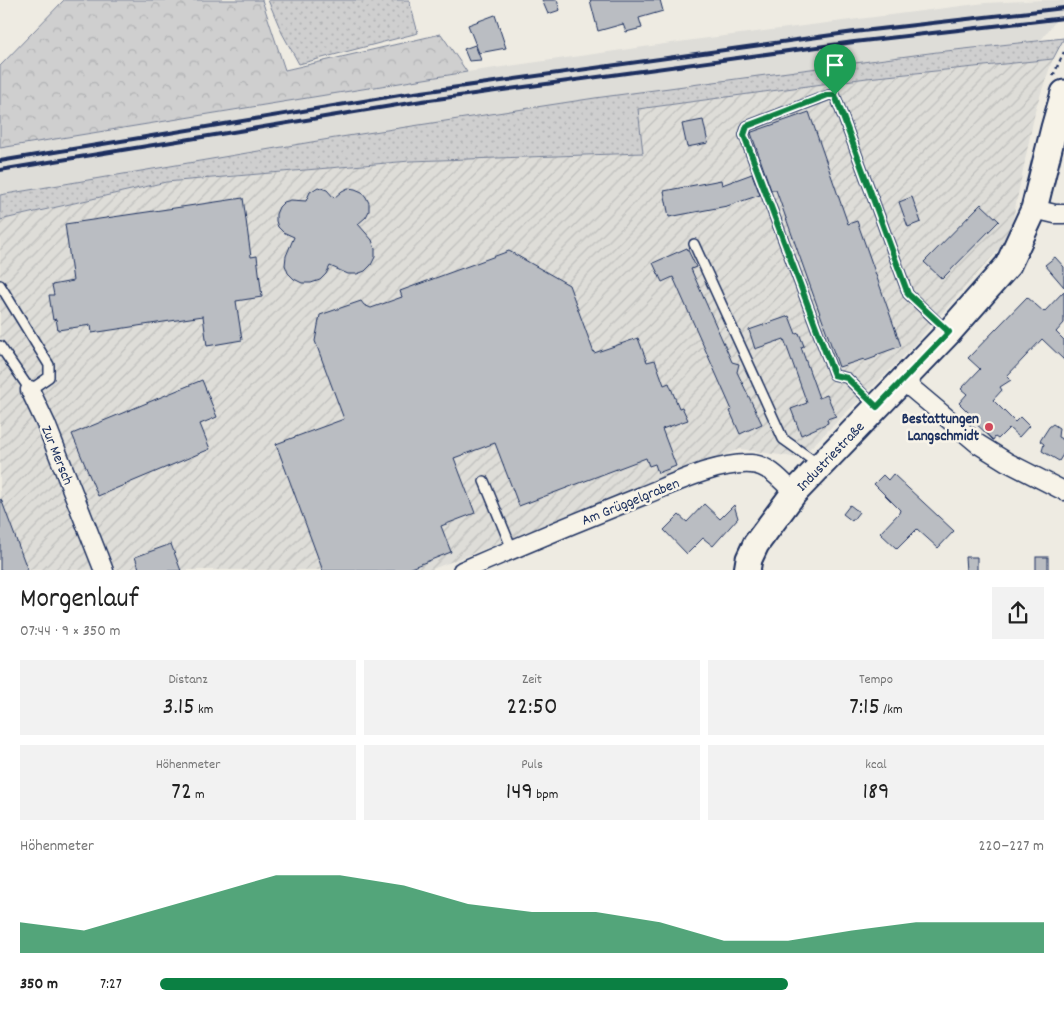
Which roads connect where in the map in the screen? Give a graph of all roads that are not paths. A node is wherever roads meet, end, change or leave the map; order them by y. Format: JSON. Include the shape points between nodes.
{"nodes":[{"id":1,"x":1064,"y":93,"type":"edge"},
{"id":2,"x":1034,"y":209,"type":"junction"},
{"id":3,"x":1064,"y":214,"type":"edge"},
{"id":4,"x":694,"y":244,"type":"dead end"},
{"id":5,"x":0,"y":284,"type":"edge"},
{"id":6,"x":949,"y":332,"type":"junction"},
{"id":7,"x":0,"y":346,"type":"edge"},
{"id":8,"x":903,"y":381,"type":"junction"},
{"id":9,"x":30,"y":390,"type":"junction"},
{"id":10,"x":877,"y":407,"type":"junction"},
{"id":11,"x":820,"y":466,"type":"junction"},
{"id":12,"x":484,"y":481,"type":"dead end"},
{"id":13,"x":1064,"y":491,"type":"edge"},
{"id":14,"x":794,"y":493,"type":"junction"},
{"id":15,"x":512,"y":549,"type":"junction"},
{"id":16,"x":104,"y":570,"type":"edge"},
{"id":17,"x":462,"y":570,"type":"edge"},
{"id":18,"x":747,"y":570,"type":"edge"}],
"edges":[{"from":1,"to":2,"type":"main road","name":"Industriestraße"},
{"from":2,"to":3,"type":"street"},
{"from":2,"to":6,"type":"main road","name":"Industriestraße","via":[[1008,265]]},
{"from":4,"to":11,"type":"lane","via":[[783,439]]},
{"from":5,"to":9,"type":"lane","via":[[49,365],[49,377]]},
{"from":6,"to":8,"type":"main road","name":"Industriestraße"},
{"from":6,"to":10,"type":"lane","via":[[908,294],[835,95],[747,126],[744,135],[834,375],[847,378]]},
{"from":7,"to":9,"type":"lane","name":"Zur Mersch"},
{"from":8,"to":10,"type":"main road","name":"Industriestraße"},
{"from":8,"to":13,"type":"street","via":[[978,444]]},
{"from":9,"to":16,"type":"street","name":"Zur Mersch"},
{"from":10,"to":11,"type":"main road","name":"Industriestraße"},
{"from":11,"to":14,"type":"main road","name":"Industriestraße"},
{"from":12,"to":15,"type":"lane"},
{"from":14,"to":15,"type":"street","name":"Am Grüggelgraben","via":[[767,468],[752,464],[735,465],[705,472]]},
{"from":14,"to":18,"type":"main road","name":"Industriestraße","via":[[756,544]]},
{"from":15,"to":17,"type":"street","name":"Am Grüggelgraben"}]}
